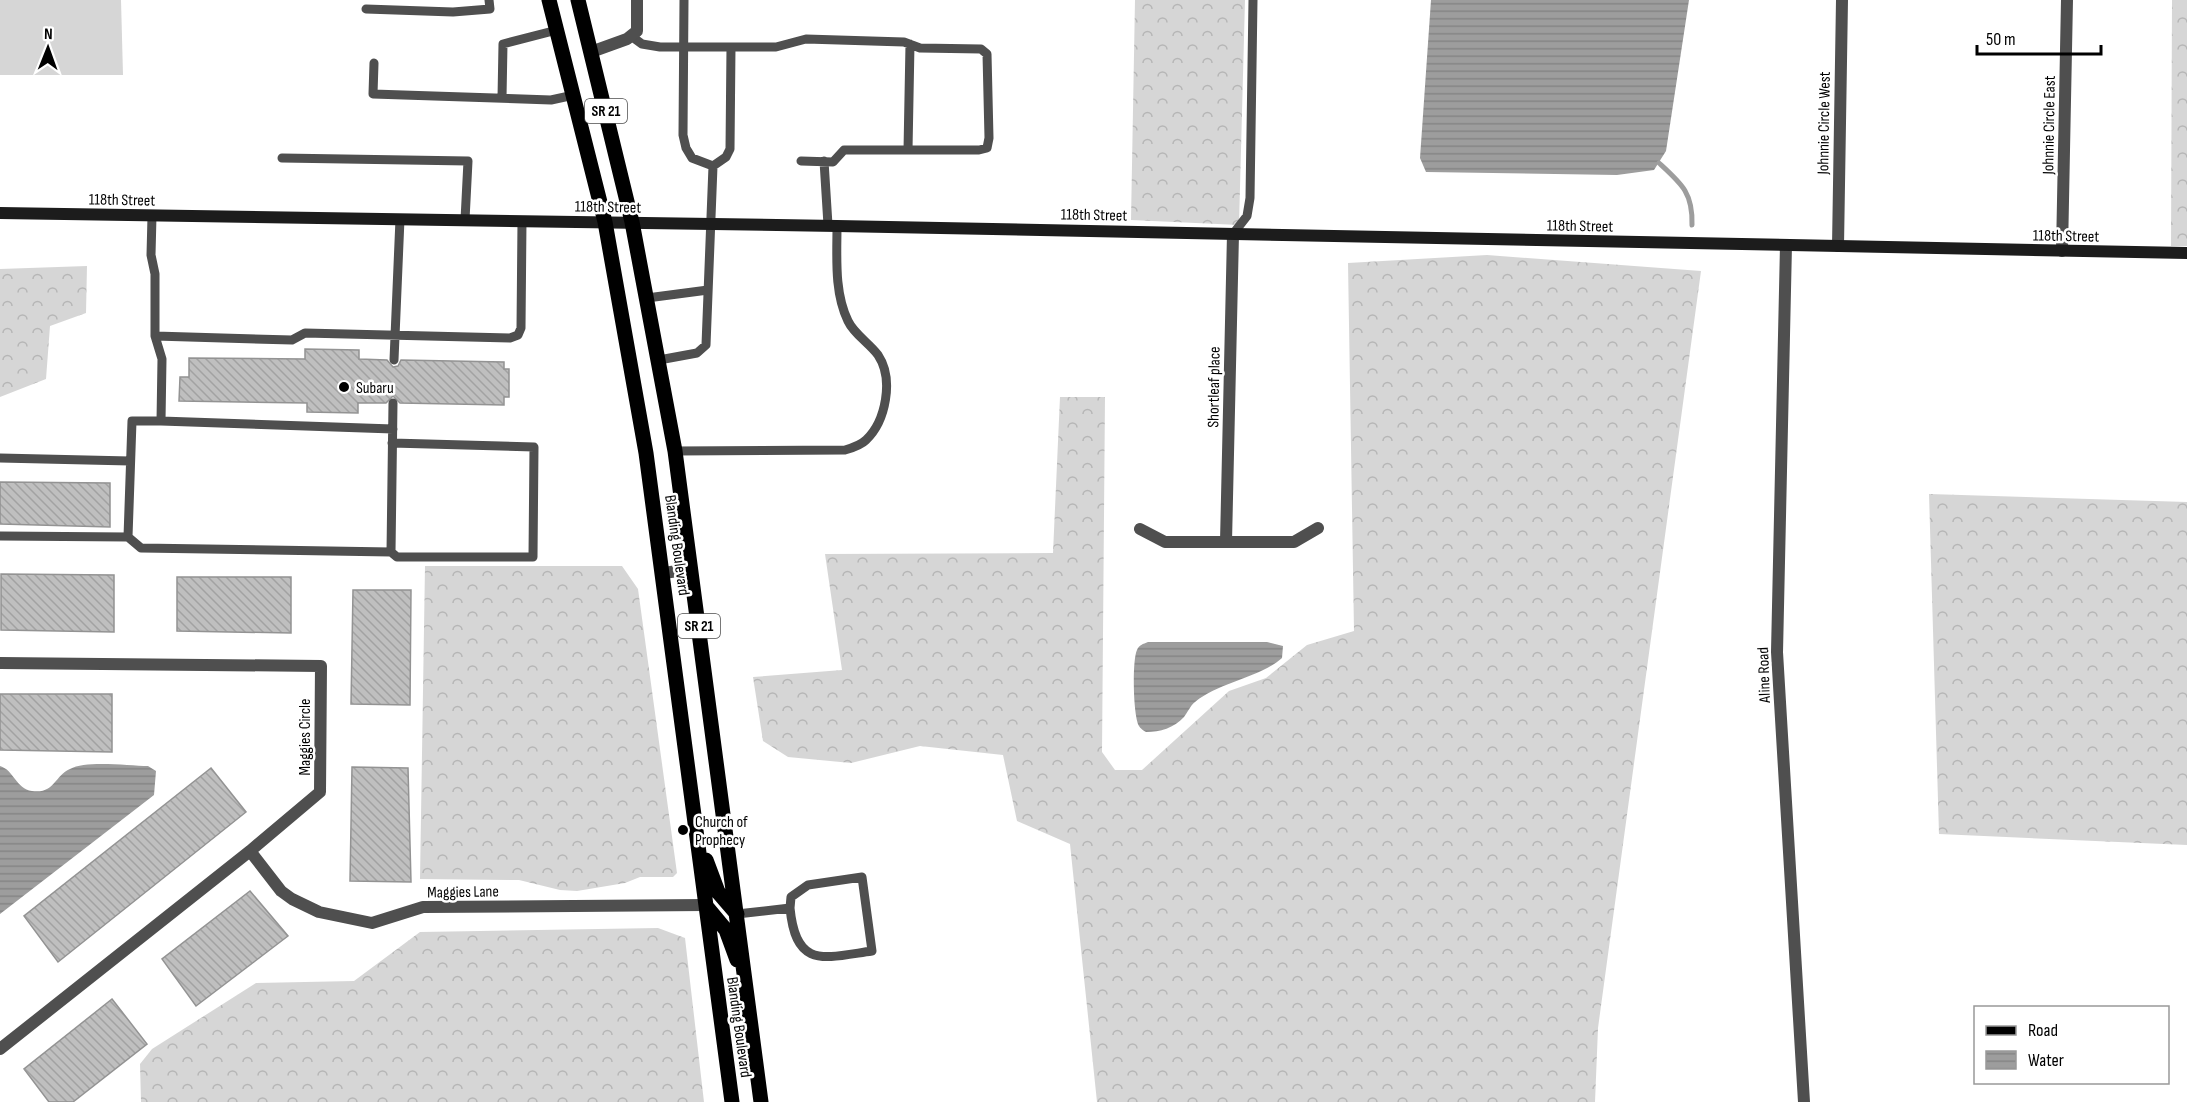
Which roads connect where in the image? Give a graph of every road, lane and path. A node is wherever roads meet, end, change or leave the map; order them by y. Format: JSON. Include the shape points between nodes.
{"nodes":[{"id":1,"x":489,"y":0,"type":"edge"},
{"id":2,"x":549,"y":0,"type":"edge"},
{"id":3,"x":578,"y":0,"type":"edge"},
{"id":4,"x":637,"y":0,"type":"edge"},
{"id":5,"x":684,"y":0,"type":"edge"},
{"id":6,"x":1253,"y":0,"type":"edge"},
{"id":7,"x":1842,"y":0,"type":"edge"},
{"id":8,"x":2067,"y":0,"type":"edge"},
{"id":9,"x":366,"y":9,"type":"dead end"},
{"id":10,"x":557,"y":30,"type":"junction"},
{"id":11,"x":631,"y":36,"type":"junction"},
{"id":12,"x":910,"y":44,"type":"junction"},
{"id":13,"x":732,"y":47,"type":"junction"},
{"id":14,"x":684,"y":48,"type":"junction"},
{"id":15,"x":591,"y":52,"type":"junction"},
{"id":16,"x":374,"y":63,"type":"dead end"},
{"id":17,"x":574,"y":95,"type":"junction"},
{"id":18,"x":502,"y":98,"type":"junction"},
{"id":19,"x":908,"y":150,"type":"junction"},
{"id":20,"x":282,"y":158,"type":"dead end"},
{"id":21,"x":801,"y":161,"type":"dead end"},
{"id":22,"x":824,"y":161,"type":"junction"},
{"id":23,"x":713,"y":166,"type":"junction"},
{"id":24,"x":0,"y":213,"type":"edge"},
{"id":25,"x":152,"y":216,"type":"junction"},
{"id":26,"x":400,"y":219,"type":"junction"},
{"id":27,"x":465,"y":220,"type":"junction"},
{"id":28,"x":522,"y":221,"type":"junction"},
{"id":29,"x":605,"y":222,"type":"junction"},
{"id":30,"x":632,"y":222,"type":"junction"},
{"id":31,"x":711,"y":224,"type":"junction"},
{"id":32,"x":832,"y":226,"type":"junction"},
{"id":33,"x":1233,"y":234,"type":"junction"},
{"id":34,"x":1786,"y":245,"type":"junction"},
{"id":35,"x":1838,"y":246,"type":"junction"},
{"id":36,"x":2062,"y":251,"type":"junction"},
{"id":37,"x":2187,"y":253,"type":"edge"},
{"id":38,"x":708,"y":290,"type":"junction"},
{"id":39,"x":647,"y":298,"type":"junction"},
{"id":40,"x":395,"y":333,"type":"junction"},
{"id":41,"x":155,"y":336,"type":"junction"},
{"id":42,"x":394,"y":360,"type":"dead end"},
{"id":43,"x":659,"y":360,"type":"junction"},
{"id":44,"x":393,"y":403,"type":"dead end"},
{"id":45,"x":160,"y":421,"type":"junction"},
{"id":46,"x":393,"y":429,"type":"junction"},
{"id":47,"x":392,"y":443,"type":"junction"},
{"id":48,"x":675,"y":451,"type":"junction"},
{"id":49,"x":0,"y":458,"type":"edge"},
{"id":50,"x":130,"y":461,"type":"junction"},
{"id":51,"x":1318,"y":528,"type":"dead end"},
{"id":52,"x":1140,"y":529,"type":"dead end"},
{"id":53,"x":0,"y":536,"type":"edge"},
{"id":54,"x":128,"y":537,"type":"junction"},
{"id":55,"x":1226,"y":542,"type":"junction"},
{"id":56,"x":391,"y":552,"type":"junction"},
{"id":57,"x":691,"y":568,"type":"junction"},
{"id":58,"x":664,"y":573,"type":"junction"},
{"id":59,"x":0,"y":663,"type":"edge"},
{"id":60,"x":697,"y":836,"type":"junction"},
{"id":61,"x":250,"y":851,"type":"junction"},
{"id":62,"x":705,"y":905,"type":"junction"},
{"id":63,"x":790,"y":908,"type":"junction"},
{"id":64,"x":737,"y":914,"type":"junction"},
{"id":65,"x":746,"y":985,"type":"junction"},
{"id":66,"x":0,"y":1049,"type":"edge"},
{"id":67,"x":732,"y":1102,"type":"edge"},
{"id":68,"x":761,"y":1102,"type":"edge"},
{"id":69,"x":1804,"y":1102,"type":"edge"}],
"edges":[{"from":1,"to":9,"type":"lane","via":[[490,9],[453,12]]},
{"from":2,"to":10,"type":"main road","name":"Blanding Boulevard","number":"SR 21"},
{"from":3,"to":15,"type":"main road","name":"Blanding Boulevard","number":"SR 21"},
{"from":4,"to":11,"type":"street","via":[[637,31]]},
{"from":5,"to":14,"type":"lane"},
{"from":6,"to":33,"type":"lane","via":[[1250,198],[1247,216]]},
{"from":7,"to":35,"type":"street","name":"Johnnie Circle West"},
{"from":8,"to":36,"type":"street","name":"Johnnie Circle East"},
{"from":10,"to":17,"type":"main road","name":"Blanding Boulevard","number":"SR 21"},
{"from":10,"to":18,"type":"lane","via":[[503,44]]},
{"from":11,"to":14,"type":"lane","via":[[642,44]]},
{"from":11,"to":15,"type":"street"},
{"from":12,"to":13,"type":"lane","via":[[806,39],[776,47]]},
{"from":12,"to":19,"type":"lane"},
{"from":12,"to":19,"type":"lane","via":[[920,48],[981,49],[987,54],[989,138],[987,148],[979,150]]},
{"from":13,"to":14,"type":"lane"},
{"from":13,"to":23,"type":"lane","via":[[730,149]]},
{"from":14,"to":23,"type":"lane","via":[[686,148],[692,159]]},
{"from":15,"to":30,"type":"main road","name":"Blanding Boulevard","number":"SR 21"},
{"from":16,"to":18,"type":"lane","via":[[373,94]]},
{"from":17,"to":18,"type":"lane","via":[[551,100]]},
{"from":17,"to":29,"type":"main road","name":"Blanding Boulevard","number":"SR 21"},
{"from":19,"to":22,"type":"lane","via":[[844,150],[833,162]]},
{"from":20,"to":27,"type":"lane","via":[[468,161]]},
{"from":21,"to":22,"type":"lane"},
{"from":22,"to":32,"type":"lane"},
{"from":23,"to":31,"type":"lane"},
{"from":24,"to":25,"type":"street","name":"118th Street"},
{"from":25,"to":26,"type":"street","name":"118th Street"},
{"from":25,"to":41,"type":"lane"},
{"from":26,"to":27,"type":"street","name":"118th Street"},
{"from":26,"to":40,"type":"lane"},
{"from":27,"to":28,"type":"street","name":"118th Street"},
{"from":28,"to":29,"type":"street","name":"118th Street"},
{"from":28,"to":40,"type":"lane","via":[[518,335],[510,338]]},
{"from":29,"to":30,"type":"street","name":"118th Street"},
{"from":29,"to":58,"type":"main road","name":"Blanding Boulevard","number":"SR 21"},
{"from":30,"to":31,"type":"street","name":"118th Street"},
{"from":30,"to":39,"type":"main road","name":"Blanding Boulevard","number":"SR 21"},
{"from":31,"to":32,"type":"street","name":"118th Street"},
{"from":31,"to":38,"type":"lane"},
{"from":32,"to":33,"type":"street","name":"118th Street"},
{"from":32,"to":48,"type":"lane","via":[[840,300],[848,323],[879,357],[887,380],[877,427],[865,442],[845,450]]},
{"from":33,"to":34,"type":"street","name":"118th Street"},
{"from":33,"to":55,"type":"street","name":"Shortleaf place"},
{"from":34,"to":35,"type":"street","name":"118th Street"},
{"from":34,"to":69,"type":"street","name":"Aline Road","via":[[1777,652]]},
{"from":35,"to":36,"type":"street","name":"118th Street"},
{"from":36,"to":37,"type":"street","name":"118th Street"},
{"from":38,"to":39,"type":"lane"},
{"from":38,"to":43,"type":"lane","via":[[703,350]]},
{"from":39,"to":43,"type":"main road","name":"Blanding Boulevard","number":"SR 21"},
{"from":40,"to":41,"type":"lane","via":[[305,333],[292,340]]},
{"from":40,"to":42,"type":"lane"},
{"from":41,"to":45,"type":"lane","via":[[162,359]]},
{"from":43,"to":48,"type":"main road","name":"Blanding Boulevard","number":"SR 21"},
{"from":44,"to":46,"type":"lane"},
{"from":45,"to":46,"type":"lane"},
{"from":45,"to":50,"type":"lane","via":[[132,421]]},
{"from":46,"to":47,"type":"lane"},
{"from":47,"to":56,"type":"lane"},
{"from":47,"to":56,"type":"lane","via":[[534,447],[533,557],[397,557]]},
{"from":48,"to":57,"type":"main road","name":"Blanding Boulevard","number":"SR 21"},
{"from":49,"to":50,"type":"lane"},
{"from":50,"to":54,"type":"lane"},
{"from":51,"to":55,"type":"street","via":[[1294,543]]},
{"from":52,"to":55,"type":"street","via":[[1165,542]]},
{"from":53,"to":54,"type":"lane"},
{"from":54,"to":56,"type":"lane","via":[[141,548]]},
{"from":57,"to":58,"type":"street"},
{"from":57,"to":64,"type":"main road","name":"Blanding Boulevard","number":"SR 21"},
{"from":58,"to":60,"type":"main road","name":"Blanding Boulevard","number":"SR 21"},
{"from":59,"to":61,"type":"street","name":"Maggies Circle","via":[[321,666],[320,792]]},
{"from":60,"to":62,"type":"main road","name":"Blanding Boulevard","number":"SR 21"},
{"from":60,"to":64,"type":"main road","via":[[718,892]]},
{"from":61,"to":62,"type":"street","name":"Maggies Lane","via":[[281,891],[292,899],[319,912],[372,923],[423,907]]},
{"from":61,"to":66,"type":"street","name":"Maggies Circle"},
{"from":62,"to":65,"type":"main road","via":[[726,930]]},
{"from":62,"to":67,"type":"main road","name":"Blanding Boulevard","number":"SR 21"},
{"from":63,"to":63,"type":"lane","via":[[792,930],[807,952],[826,958],[872,951],[862,877],[808,885],[791,897]]},
{"from":63,"to":64,"type":"lane"},
{"from":64,"to":65,"type":"main road","name":"Blanding Boulevard","number":"SR 21"},
{"from":65,"to":68,"type":"main road","name":"Blanding Boulevard","number":"SR 21"}]}
